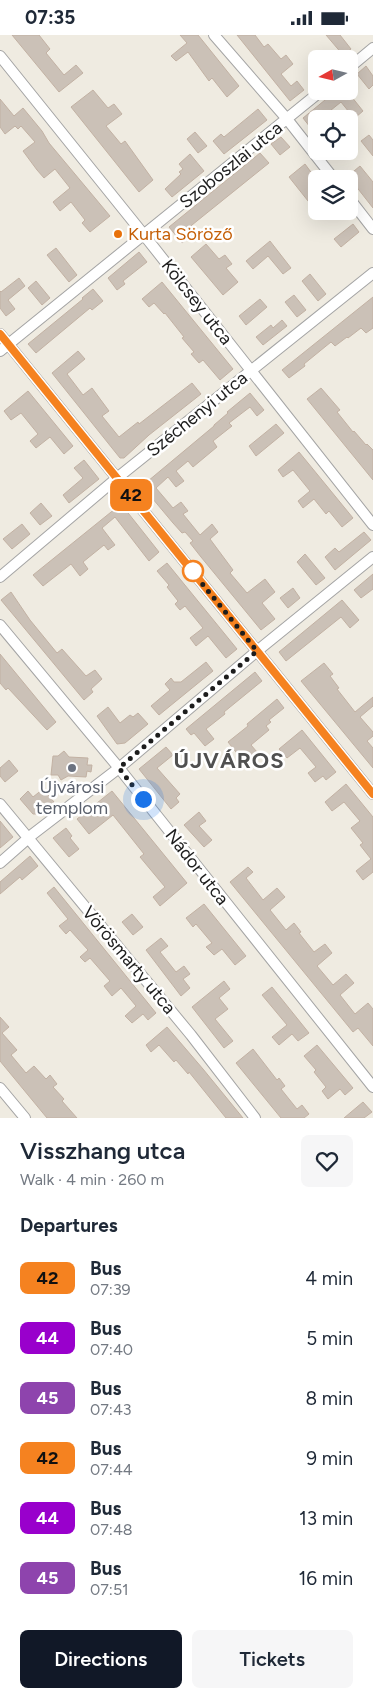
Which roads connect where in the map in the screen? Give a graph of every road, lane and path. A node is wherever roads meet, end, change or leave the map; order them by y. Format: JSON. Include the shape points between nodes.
{"nodes":[{"id":1,"x":214,"y":35,"type":"edge"},
{"id":2,"x":373,"y":48,"type":"edge"},
{"id":3,"x":0,"y":57,"type":"edge"},
{"id":4,"x":358,"y":60,"type":"edge"},
{"id":5,"x":310,"y":100,"type":"edge"},
{"id":6,"x":287,"y":119,"type":"junction"},
{"id":7,"x":327,"y":170,"type":"edge"},
{"id":8,"x":358,"y":210,"type":"edge"},
{"id":9,"x":373,"y":229,"type":"edge"},
{"id":10,"x":144,"y":235,"type":"junction"},
{"id":11,"x":373,"y":273,"type":"edge"},
{"id":12,"x":0,"y":334,"type":"edge"},
{"id":13,"x":9,"y":344,"type":"junction"},
{"id":14,"x":0,"y":351,"type":"edge"},
{"id":15,"x":251,"y":371,"type":"junction"},
{"id":16,"x":117,"y":478,"type":"junction"},
{"id":17,"x":373,"y":525,"type":"edge"},
{"id":18,"x":373,"y":557,"type":"edge"},
{"id":19,"x":0,"y":577,"type":"edge"},
{"id":20,"x":0,"y":625,"type":"edge"},
{"id":21,"x":257,"y":651,"type":"junction"},
{"id":22,"x":119,"y":768,"type":"junction"},
{"id":23,"x":373,"y":794,"type":"edge"},
{"id":24,"x":0,"y":804,"type":"edge"},
{"id":25,"x":28,"y":839,"type":"junction"},
{"id":26,"x":0,"y":863,"type":"edge"},
{"id":27,"x":373,"y":1087,"type":"edge"},
{"id":28,"x":0,"y":1088,"type":"edge"},
{"id":29,"x":25,"y":1118,"type":"edge"},
{"id":30,"x":255,"y":1118,"type":"edge"}],
"edges":[{"from":1,"to":6,"type":"street"},
{"from":2,"to":4,"type":"street"},
{"from":3,"to":10,"type":"street","name":"Kölcsey utca"},
{"from":5,"to":6,"type":"street","name":"Szoboszlai utca"},
{"from":6,"to":7,"type":"street"},
{"from":6,"to":10,"type":"street","name":"Szoboszlai utca"},
{"from":8,"to":9,"type":"street"},
{"from":10,"to":13,"type":"street","name":"Szoboszlai utca"},
{"from":10,"to":15,"type":"street","name":"Kölcsey utca"},
{"from":11,"to":15,"type":"street","name":"Széchenyi utca"},
{"from":12,"to":13,"type":"street"},
{"from":13,"to":14,"type":"street","name":"Szoboszlai utca"},
{"from":13,"to":16,"type":"street"},
{"from":15,"to":16,"type":"street","name":"Széchenyi utca"},
{"from":15,"to":17,"type":"street","name":"Kölcsey utca"},
{"from":16,"to":19,"type":"street","name":"Széchenyi utca"},
{"from":16,"to":21,"type":"street"},
{"from":18,"to":21,"type":"street"},
{"from":20,"to":22,"type":"street","name":"Nádor utca"},
{"from":21,"to":22,"type":"street"},
{"from":21,"to":23,"type":"street"},
{"from":22,"to":25,"type":"street"},
{"from":22,"to":27,"type":"street","name":"Nádor utca"},
{"from":24,"to":25,"type":"street","name":"Vörösmarty utca"},
{"from":25,"to":26,"type":"street"},
{"from":25,"to":30,"type":"street","name":"Vörösmarty utca","via":[[191,1035]]},
{"from":28,"to":29,"type":"street"}]}
